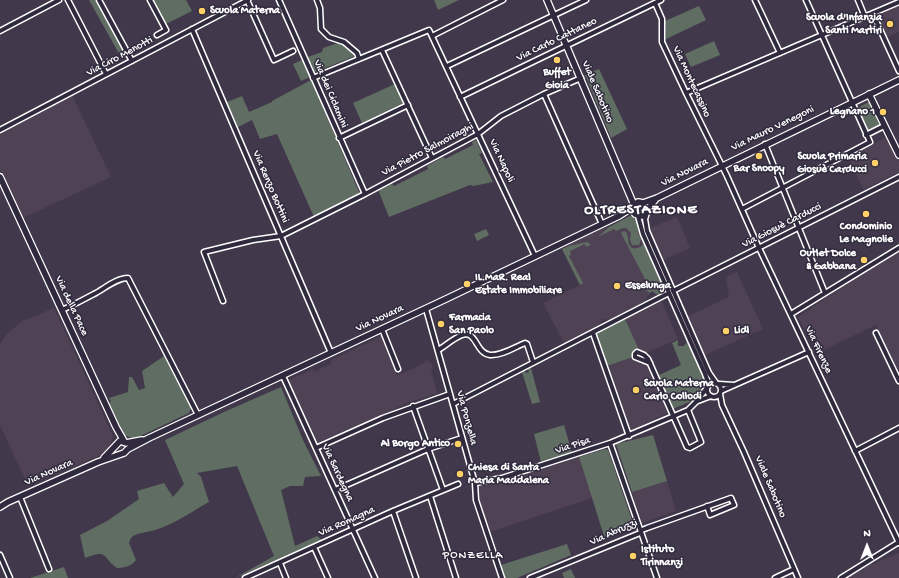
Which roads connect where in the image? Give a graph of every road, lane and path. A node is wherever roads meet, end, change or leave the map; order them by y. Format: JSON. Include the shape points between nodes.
{"nodes":[{"id":1,"x":59,"y":0,"type":"edge"},
{"id":2,"x":68,"y":0,"type":"edge"},
{"id":3,"x":99,"y":0,"type":"edge"},
{"id":4,"x":151,"y":0,"type":"edge"},
{"id":5,"x":247,"y":0,"type":"edge"},
{"id":6,"x":279,"y":0,"type":"edge"},
{"id":7,"x":317,"y":0,"type":"edge"},
{"id":8,"x":503,"y":0,"type":"edge"},
{"id":9,"x":547,"y":0,"type":"edge"},
{"id":10,"x":586,"y":0,"type":"edge"},
{"id":11,"x":661,"y":0,"type":"edge"},
{"id":12,"x":756,"y":0,"type":"edge"},
{"id":13,"x":806,"y":0,"type":"edge"},
{"id":14,"x":858,"y":0,"type":"edge"},
{"id":15,"x":899,"y":2,"type":"edge"},
{"id":16,"x":655,"y":3,"type":"junction"},
{"id":17,"x":873,"y":14,"type":"junction"},
{"id":18,"x":554,"y":16,"type":"junction"},
{"id":19,"x":865,"y":17,"type":"junction"},
{"id":20,"x":192,"y":29,"type":"junction"},
{"id":21,"x":0,"y":31,"type":"edge"},
{"id":22,"x":158,"y":35,"type":"dead end"},
{"id":23,"x":822,"y":35,"type":"junction"},
{"id":24,"x":432,"y":36,"type":"junction"},
{"id":25,"x":566,"y":45,"type":"junction"},
{"id":26,"x":382,"y":50,"type":"junction"},
{"id":27,"x":293,"y":51,"type":"dead end"},
{"id":28,"x":780,"y":52,"type":"junction"},
{"id":29,"x":359,"y":59,"type":"junction"},
{"id":30,"x":132,"y":61,"type":"junction"},
{"id":31,"x":446,"y":66,"type":"junction"},
{"id":32,"x":899,"y":71,"type":"edge"},
{"id":33,"x":106,"y":74,"type":"junction"},
{"id":34,"x":313,"y":78,"type":"junction"},
{"id":35,"x":581,"y":78,"type":"junction"},
{"id":36,"x":899,"y":80,"type":"edge"},
{"id":37,"x":686,"y":93,"type":"junction"},
{"id":38,"x":544,"y":94,"type":"junction"},
{"id":39,"x":869,"y":94,"type":"junction"},
{"id":40,"x":460,"y":97,"type":"junction"},
{"id":41,"x":852,"y":102,"type":"junction"},
{"id":42,"x":408,"y":105,"type":"junction"},
{"id":43,"x":884,"y":126,"type":"junction"},
{"id":44,"x":0,"y":130,"type":"edge"},
{"id":45,"x":478,"y":134,"type":"junction"},
{"id":46,"x":866,"y":135,"type":"junction"},
{"id":47,"x":339,"y":138,"type":"junction"},
{"id":48,"x":765,"y":144,"type":"junction"},
{"id":49,"x":899,"y":155,"type":"edge"},
{"id":50,"x":432,"y":158,"type":"junction"},
{"id":51,"x":721,"y":165,"type":"junction"},
{"id":52,"x":0,"y":177,"type":"edge"},
{"id":53,"x":899,"y":177,"type":"edge"},
{"id":54,"x":784,"y":188,"type":"junction"},
{"id":55,"x":365,"y":194,"type":"junction"},
{"id":56,"x":657,"y":198,"type":"junction"},
{"id":57,"x":638,"y":204,"type":"junction"},
{"id":58,"x":742,"y":209,"type":"junction"},
{"id":59,"x":647,"y":211,"type":"junction"},
{"id":60,"x":636,"y":215,"type":"junction"},
{"id":61,"x":619,"y":216,"type":"junction"},
{"id":62,"x":602,"y":224,"type":"junction"},
{"id":63,"x":799,"y":228,"type":"junction"},
{"id":64,"x":282,"y":236,"type":"junction"},
{"id":65,"x":759,"y":248,"type":"junction"},
{"id":66,"x":899,"y":248,"type":"edge"},
{"id":67,"x":535,"y":256,"type":"junction"},
{"id":68,"x":671,"y":292,"type":"junction"},
{"id":69,"x":825,"y":293,"type":"junction"},
{"id":70,"x":223,"y":301,"type":"dead end"},
{"id":71,"x":426,"y":309,"type":"junction"},
{"id":72,"x":62,"y":310,"type":"junction"},
{"id":73,"x":790,"y":314,"type":"junction"},
{"id":74,"x":382,"y":329,"type":"junction"},
{"id":75,"x":593,"y":333,"type":"junction"},
{"id":76,"x":876,"y":333,"type":"dead end"},
{"id":77,"x":438,"y":350,"type":"junction"},
{"id":78,"x":809,"y":352,"type":"junction"},
{"id":79,"x":331,"y":353,"type":"junction"},
{"id":80,"x":533,"y":362,"type":"junction"},
{"id":81,"x":650,"y":363,"type":"dead end"},
{"id":82,"x":398,"y":369,"type":"dead end"},
{"id":83,"x":283,"y":376,"type":"junction"},
{"id":84,"x":899,"y":381,"type":"edge"},
{"id":85,"x":717,"y":383,"type":"junction"},
{"id":86,"x":736,"y":385,"type":"junction"},
{"id":87,"x":707,"y":388,"type":"junction"},
{"id":88,"x":720,"y":392,"type":"junction"},
{"id":89,"x":450,"y":394,"type":"junction"},
{"id":90,"x":712,"y":397,"type":"junction"},
{"id":91,"x":698,"y":401,"type":"junction"},
{"id":92,"x":453,"y":404,"type":"junction"},
{"id":93,"x":722,"y":405,"type":"junction"},
{"id":94,"x":413,"y":406,"type":"junction"},
{"id":95,"x":688,"y":410,"type":"junction"},
{"id":96,"x":198,"y":415,"type":"junction"},
{"id":97,"x":673,"y":416,"type":"junction"},
{"id":98,"x":116,"y":427,"type":"junction"},
{"id":99,"x":899,"y":428,"type":"edge"},
{"id":100,"x":629,"y":436,"type":"junction"},
{"id":101,"x":149,"y":438,"type":"junction"},
{"id":102,"x":462,"y":438,"type":"junction"},
{"id":103,"x":125,"y":442,"type":"junction"},
{"id":104,"x":610,"y":443,"type":"junction"},
{"id":105,"x":116,"y":445,"type":"junction"},
{"id":106,"x":316,"y":448,"type":"junction"},
{"id":107,"x":128,"y":449,"type":"junction"},
{"id":108,"x":428,"y":449,"type":"junction"},
{"id":109,"x":856,"y":451,"type":"junction"},
{"id":110,"x":122,"y":454,"type":"junction"},
{"id":111,"x":98,"y":462,"type":"junction"},
{"id":112,"x":475,"y":483,"type":"junction"},
{"id":113,"x":458,"y":484,"type":"dead end"},
{"id":114,"x":335,"y":490,"type":"junction"},
{"id":115,"x":443,"y":490,"type":"junction"},
{"id":116,"x":430,"y":496,"type":"junction"},
{"id":117,"x":20,"y":497,"type":"junction"},
{"id":118,"x":0,"y":502,"type":"edge"},
{"id":119,"x":8,"y":502,"type":"junction"},
{"id":120,"x":707,"y":506,"type":"junction"},
{"id":121,"x":0,"y":507,"type":"edge"},
{"id":122,"x":393,"y":511,"type":"junction"},
{"id":123,"x":351,"y":529,"type":"junction"},
{"id":124,"x":640,"y":533,"type":"junction"},
{"id":125,"x":899,"y":542,"type":"edge"},
{"id":126,"x":314,"y":547,"type":"junction"},
{"id":127,"x":0,"y":555,"type":"edge"},
{"id":128,"x":280,"y":563,"type":"junction"},
{"id":129,"x":49,"y":569,"type":"dead end"},
{"id":130,"x":794,"y":569,"type":"junction"},
{"id":131,"x":10,"y":578,"type":"edge"},
{"id":132,"x":245,"y":578,"type":"edge"},
{"id":133,"x":286,"y":578,"type":"edge"},
{"id":134,"x":328,"y":578,"type":"edge"},
{"id":135,"x":375,"y":578,"type":"edge"},
{"id":136,"x":416,"y":578,"type":"edge"},
{"id":137,"x":456,"y":578,"type":"edge"},
{"id":138,"x":502,"y":578,"type":"edge"},
{"id":139,"x":530,"y":578,"type":"edge"},
{"id":140,"x":657,"y":578,"type":"edge"},
{"id":141,"x":775,"y":578,"type":"edge"},
{"id":142,"x":798,"y":578,"type":"edge"},
{"id":143,"x":841,"y":578,"type":"edge"}],
"edges":[{"from":1,"to":21,"type":"street"},
{"from":2,"to":33,"type":"street"},
{"from":3,"to":30,"type":"street"},
{"from":4,"to":22,"type":"street","via":[[166,30]]},
{"from":5,"to":20,"type":"street","name":"Via Ciro Menotti"},
{"from":5,"to":27,"type":"street","via":[[274,60]]},
{"from":6,"to":34,"type":"street","name":"Via dei Ciclamini"},
{"from":7,"to":29,"type":"street","via":[[321,29],[329,37],[344,42]]},
{"from":8,"to":24,"type":"street"},
{"from":9,"to":18,"type":"street","name":"Viale Sabotino"},
{"from":10,"to":18,"type":"street"},
{"from":11,"to":16,"type":"street","name":"Via Carlo Cattaneo"},
{"from":12,"to":28,"type":"street"},
{"from":13,"to":23,"type":"street"},
{"from":14,"to":19,"type":"street"},
{"from":15,"to":17,"type":"street"},
{"from":16,"to":25,"type":"street","name":"Via Carlo Cattaneo"},
{"from":16,"to":37,"type":"street","name":"Via Montecassino","via":[[662,19],[662,42]]},
{"from":17,"to":19,"type":"street"},
{"from":17,"to":32,"type":"street"},
{"from":18,"to":25,"type":"street","name":"Viale Sabotino"},
{"from":18,"to":31,"type":"street"},
{"from":19,"to":23,"type":"street"},
{"from":20,"to":30,"type":"street","name":"Via Ciro Menotti"},
{"from":20,"to":64,"type":"street","name":"Via Renzo Bottini"},
{"from":23,"to":28,"type":"street"},
{"from":23,"to":41,"type":"street"},
{"from":24,"to":26,"type":"street","name":"Via Napoli","via":[[429,30]]},
{"from":24,"to":31,"type":"street","name":"Via Napoli"},
{"from":25,"to":35,"type":"street","name":"Viale Sabotino"},
{"from":25,"to":40,"type":"street","name":"Via Carlo Cattaneo"},
{"from":26,"to":29,"type":"street"},
{"from":26,"to":42,"type":"street"},
{"from":28,"to":37,"type":"street"},
{"from":29,"to":34,"type":"street"},
{"from":30,"to":33,"type":"street","name":"Via Ciro Menotti"},
{"from":31,"to":40,"type":"street","name":"Via Napoli"},
{"from":33,"to":44,"type":"street","name":"Via Ciro Menotti"},
{"from":34,"to":47,"type":"street","name":"Via dei Ciclamini"},
{"from":35,"to":38,"type":"street","name":"Via Pietro Salmoiraghi"},
{"from":35,"to":57,"type":"street","name":"Viale Sabotino","via":[[629,191]]},
{"from":36,"to":39,"type":"street","name":"Via Mauro Venegoni"},
{"from":37,"to":51,"type":"street","name":"Via Montecassino"},
{"from":38,"to":45,"type":"street","name":"Via Pietro Salmoiraghi","via":[[501,116]]},
{"from":38,"to":62,"type":"street"},
{"from":39,"to":41,"type":"street","name":"Via Mauro Venegoni"},
{"from":39,"to":43,"type":"street"},
{"from":40,"to":45,"type":"street","name":"Via Napoli"},
{"from":41,"to":46,"type":"street"},
{"from":41,"to":48,"type":"street","name":"Via Mauro Venegoni"},
{"from":42,"to":47,"type":"street"},
{"from":42,"to":50,"type":"street"},
{"from":43,"to":46,"type":"street"},
{"from":43,"to":49,"type":"street"},
{"from":45,"to":50,"type":"street","name":"Via Pietro Salmoiraghi"},
{"from":45,"to":67,"type":"street","name":"Via Napoli"},
{"from":46,"to":54,"type":"street","via":[[870,142]]},
{"from":47,"to":55,"type":"street","name":"Via dei Ciclamini"},
{"from":48,"to":51,"type":"street","name":"Via Mauro Venegoni"},
{"from":48,"to":54,"type":"street"},
{"from":50,"to":55,"type":"street","name":"Via Pietro Salmoiraghi"},
{"from":51,"to":56,"type":"street","name":"Via Novara"},
{"from":51,"to":58,"type":"street","name":"Via Firenze"},
{"from":52,"to":72,"type":"street","name":"Via della Pace"},
{"from":53,"to":63,"type":"street","name":"Via Giosuè Carducci"},
{"from":54,"to":58,"type":"street"},
{"from":54,"to":63,"type":"street"},
{"from":55,"to":64,"type":"street","name":"Via Pietro Salmoiraghi"},
{"from":56,"to":57,"type":"street","name":"Via Novara"},
{"from":56,"to":59,"type":"street","name":"Via Novara"},
{"from":57,"to":59,"type":"street","via":[[646,206]]},
{"from":57,"to":60,"type":"street","via":[[633,211]]},
{"from":57,"to":61,"type":"street","name":"Via Novara"},
{"from":58,"to":65,"type":"street","name":"Via Firenze"},
{"from":59,"to":60,"type":"street","via":[[642,216]]},
{"from":59,"to":68,"type":"street","via":[[646,231]]},
{"from":60,"to":61,"type":"street","name":"Via Novara"},
{"from":60,"to":68,"type":"street"},
{"from":61,"to":62,"type":"street","name":"Via Novara"},
{"from":62,"to":67,"type":"street","name":"Via Novara"},
{"from":63,"to":65,"type":"street","name":"Via Giosuè Carducci"},
{"from":63,"to":69,"type":"street"},
{"from":64,"to":70,"type":"street","name":"Via Pietro Salmoiraghi","via":[[204,252]]},
{"from":64,"to":79,"type":"street","name":"Via Renzo Bottini"},
{"from":65,"to":68,"type":"street","name":"Via Giosuè Carducci"},
{"from":65,"to":73,"type":"street","name":"Via Firenze"},
{"from":66,"to":69,"type":"street"},
{"from":67,"to":71,"type":"street","name":"Via Novara"},
{"from":68,"to":75,"type":"street","name":"Via Giosuè Carducci"},
{"from":68,"to":85,"type":"street","via":[[709,373]]},
{"from":68,"to":87,"type":"street","via":[[705,374]]},
{"from":69,"to":73,"type":"street"},
{"from":71,"to":74,"type":"street","name":"Via Novara"},
{"from":71,"to":77,"type":"street","name":"Via Ponzella"},
{"from":72,"to":96,"type":"street","via":[[128,278]]},
{"from":72,"to":98,"type":"street","name":"Via della Pace"},
{"from":73,"to":78,"type":"street","name":"Via Firenze"},
{"from":74,"to":79,"type":"street","name":"Via Novara"},
{"from":74,"to":82,"type":"street"},
{"from":75,"to":80,"type":"street","name":"Via Giosuè Carducci"},
{"from":75,"to":100,"type":"street"},
{"from":76,"to":84,"type":"street"},
{"from":77,"to":80,"type":"street","via":[[462,335],[468,335],[473,337],[481,351],[488,355],[525,343]]},
{"from":77,"to":89,"type":"street","name":"Via Ponzella"},
{"from":78,"to":86,"type":"street"},
{"from":78,"to":109,"type":"street","name":"Via Firenze"},
{"from":79,"to":83,"type":"street","name":"Via Novara"},
{"from":80,"to":92,"type":"street","name":"Via Giosuè Carducci"},
{"from":81,"to":97,"type":"street"},
{"from":83,"to":96,"type":"street","name":"Via Novara"},
{"from":83,"to":106,"type":"street","name":"Via Sardegna"},
{"from":85,"to":86,"type":"street"},
{"from":85,"to":87,"type":"street","via":[[712,382]]},
{"from":85,"to":88,"type":"street"},
{"from":86,"to":88,"type":"street"},
{"from":87,"to":90,"type":"street"},
{"from":87,"to":91,"type":"street","name":"Via Pisa"},
{"from":88,"to":90,"type":"street"},
{"from":88,"to":93,"type":"street","name":"Viale Sabotino"},
{"from":89,"to":92,"type":"street","name":"Via Ponzella"},
{"from":89,"to":94,"type":"street"},
{"from":90,"to":91,"type":"street","name":"Via Pisa"},
{"from":90,"to":93,"type":"street","name":"Viale Sabotino"},
{"from":91,"to":95,"type":"street","name":"Via Pisa"},
{"from":92,"to":102,"type":"street","name":"Via Ponzella"},
{"from":93,"to":130,"type":"street","name":"Viale Sabotino"},
{"from":94,"to":106,"type":"street"},
{"from":94,"to":108,"type":"street"},
{"from":95,"to":97,"type":"street","name":"Via Pisa"},
{"from":95,"to":97,"type":"street","via":[[701,442],[690,448],[687,447]]},
{"from":96,"to":101,"type":"street","name":"Via Novara"},
{"from":97,"to":100,"type":"street","name":"Via Pisa"},
{"from":98,"to":103,"type":"street","name":"Via della Pace"},
{"from":98,"to":105,"type":"street"},
{"from":99,"to":109,"type":"street"},
{"from":100,"to":104,"type":"street","name":"Via Pisa"},
{"from":101,"to":103,"type":"street","name":"Via Novara"},
{"from":101,"to":107,"type":"street","name":"Via Novara"},
{"from":102,"to":108,"type":"street"},
{"from":102,"to":112,"type":"street","name":"Via Ponzella"},
{"from":103,"to":105,"type":"street","name":"Via Novara","via":[[120,441]]},
{"from":103,"to":107,"type":"street"},
{"from":104,"to":112,"type":"street","name":"Via Pisa","via":[[502,478]]},
{"from":104,"to":124,"type":"street"},
{"from":105,"to":110,"type":"street","via":[[118,452]]},
{"from":105,"to":111,"type":"street","name":"Via Novara"},
{"from":106,"to":114,"type":"street","name":"Via Sardegna"},
{"from":107,"to":110,"type":"street","name":"Via Novara"},
{"from":108,"to":114,"type":"street"},
{"from":108,"to":115,"type":"street"},
{"from":109,"to":125,"type":"street","name":"Via Firenze"},
{"from":110,"to":111,"type":"street","name":"Via Novara"},
{"from":111,"to":117,"type":"street","name":"Via Novara"},
{"from":112,"to":138,"type":"street","name":"Via Ponzella","via":[[476,500]]},
{"from":113,"to":115,"type":"street","name":"Via Romagna"},
{"from":114,"to":123,"type":"street","name":"Via Sardegna"},
{"from":115,"to":116,"type":"street","name":"Via Romagna"},
{"from":116,"to":122,"type":"street","name":"Via Romagna"},
{"from":116,"to":137,"type":"street"},
{"from":117,"to":119,"type":"street","name":"Via Novara"},
{"from":117,"to":129,"type":"street"},
{"from":118,"to":119,"type":"street","name":"Via Novara"},
{"from":119,"to":121,"type":"street","name":"Via Novara"},
{"from":120,"to":120,"type":"street","name":"Via Abruzzi","via":[[710,515],[734,505],[731,498]]},
{"from":120,"to":124,"type":"street","name":"Via Abruzzi","via":[[642,530]]},
{"from":122,"to":123,"type":"street","name":"Via Romagna"},
{"from":122,"to":136,"type":"street"},
{"from":123,"to":126,"type":"street","name":"Via Romagna"},
{"from":123,"to":135,"type":"street","name":"Via Sardegna"},
{"from":124,"to":139,"type":"street","name":"Via Abruzzi"},
{"from":124,"to":140,"type":"street"},
{"from":125,"to":143,"type":"street"},
{"from":126,"to":128,"type":"street","name":"Via Romagna"},
{"from":126,"to":134,"type":"street"},
{"from":127,"to":131,"type":"street"},
{"from":128,"to":132,"type":"street","name":"Via Romagna"},
{"from":128,"to":133,"type":"street"},
{"from":130,"to":141,"type":"street"},
{"from":130,"to":142,"type":"street","name":"Viale Sabotino"}]}
